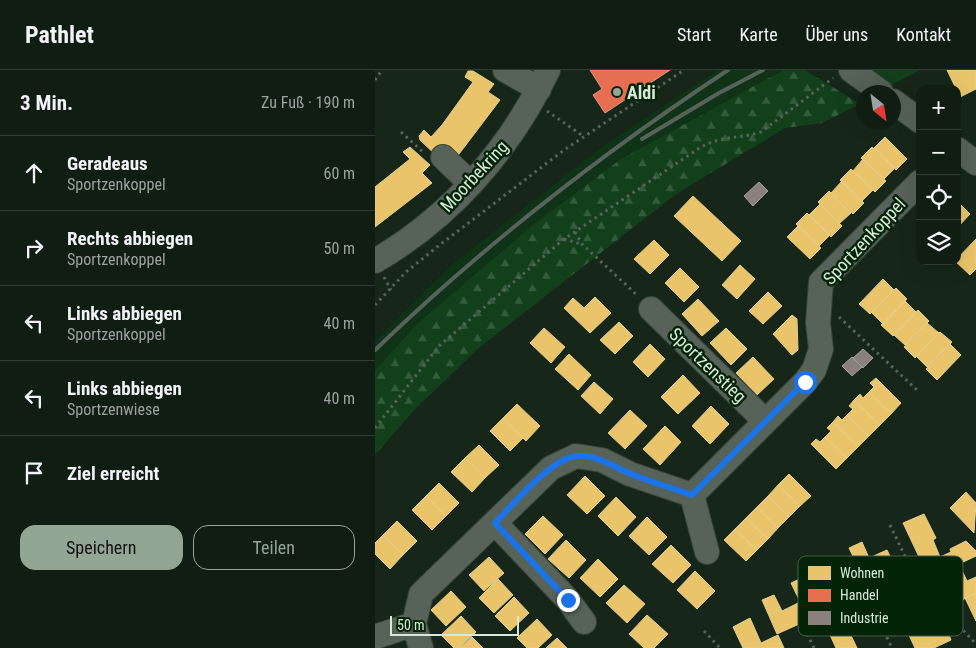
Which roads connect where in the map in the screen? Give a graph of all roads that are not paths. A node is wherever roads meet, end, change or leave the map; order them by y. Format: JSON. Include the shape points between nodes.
{"nodes":[{"id":1,"x":505,"y":70,"type":"edge"},
{"id":2,"x":845,"y":72,"type":"edge"},
{"id":3,"x":868,"y":85,"type":"edge"},
{"id":4,"x":540,"y":87,"type":"edge"},
{"id":5,"x":901,"y":108,"type":"edge"},
{"id":6,"x":916,"y":118,"type":"edge"},
{"id":7,"x":961,"y":152,"type":"edge"},
{"id":8,"x":443,"y":157,"type":"dead end"},
{"id":9,"x":976,"y":163,"type":"edge"},
{"id":10,"x":471,"y":184,"type":"junction"},
{"id":11,"x":916,"y":186,"type":"edge"},
{"id":12,"x":378,"y":251,"type":"edge"},
{"id":13,"x":651,"y":309,"type":"road end"},
{"id":14,"x":765,"y":421,"type":"junction"},
{"id":15,"x":692,"y":495,"type":"junction"},
{"id":16,"x":495,"y":523,"type":"junction"},
{"id":17,"x":707,"y":552,"type":"dead end"},
{"id":18,"x":584,"y":622,"type":"dead end"},
{"id":19,"x":414,"y":624,"type":"junction"},
{"id":20,"x":375,"y":637,"type":"edge"},
{"id":21,"x":421,"y":648,"type":"edge"}],
"edges":[{"from":1,"to":4,"type":"street"},
{"from":2,"to":3,"type":"street"},
{"from":4,"to":10,"type":"street","name":"Moorbekring","via":[[505,145]]},
{"from":5,"to":6,"type":"street"},
{"from":7,"to":9,"type":"street"},
{"from":8,"to":10,"type":"street"},
{"from":10,"to":12,"type":"street","name":"Moorbekring","via":[[435,217]]},
{"from":11,"to":14,"type":"street","name":"Sportzenkoppel","via":[[821,282],[819,359],[805,382]]},
{"from":13,"to":14,"type":"street","name":"Sportzenstieg"},
{"from":14,"to":15,"type":"street","name":"Sportzenkoppel"},
{"from":15,"to":16,"type":"street","via":[[630,474],[602,460],[576,456],[551,468]]},
{"from":15,"to":17,"type":"street"},
{"from":16,"to":18,"type":"street","via":[[568,600]]},
{"from":16,"to":19,"type":"street","via":[[421,594]]},
{"from":19,"to":20,"type":"street"},
{"from":19,"to":21,"type":"street"}]}
